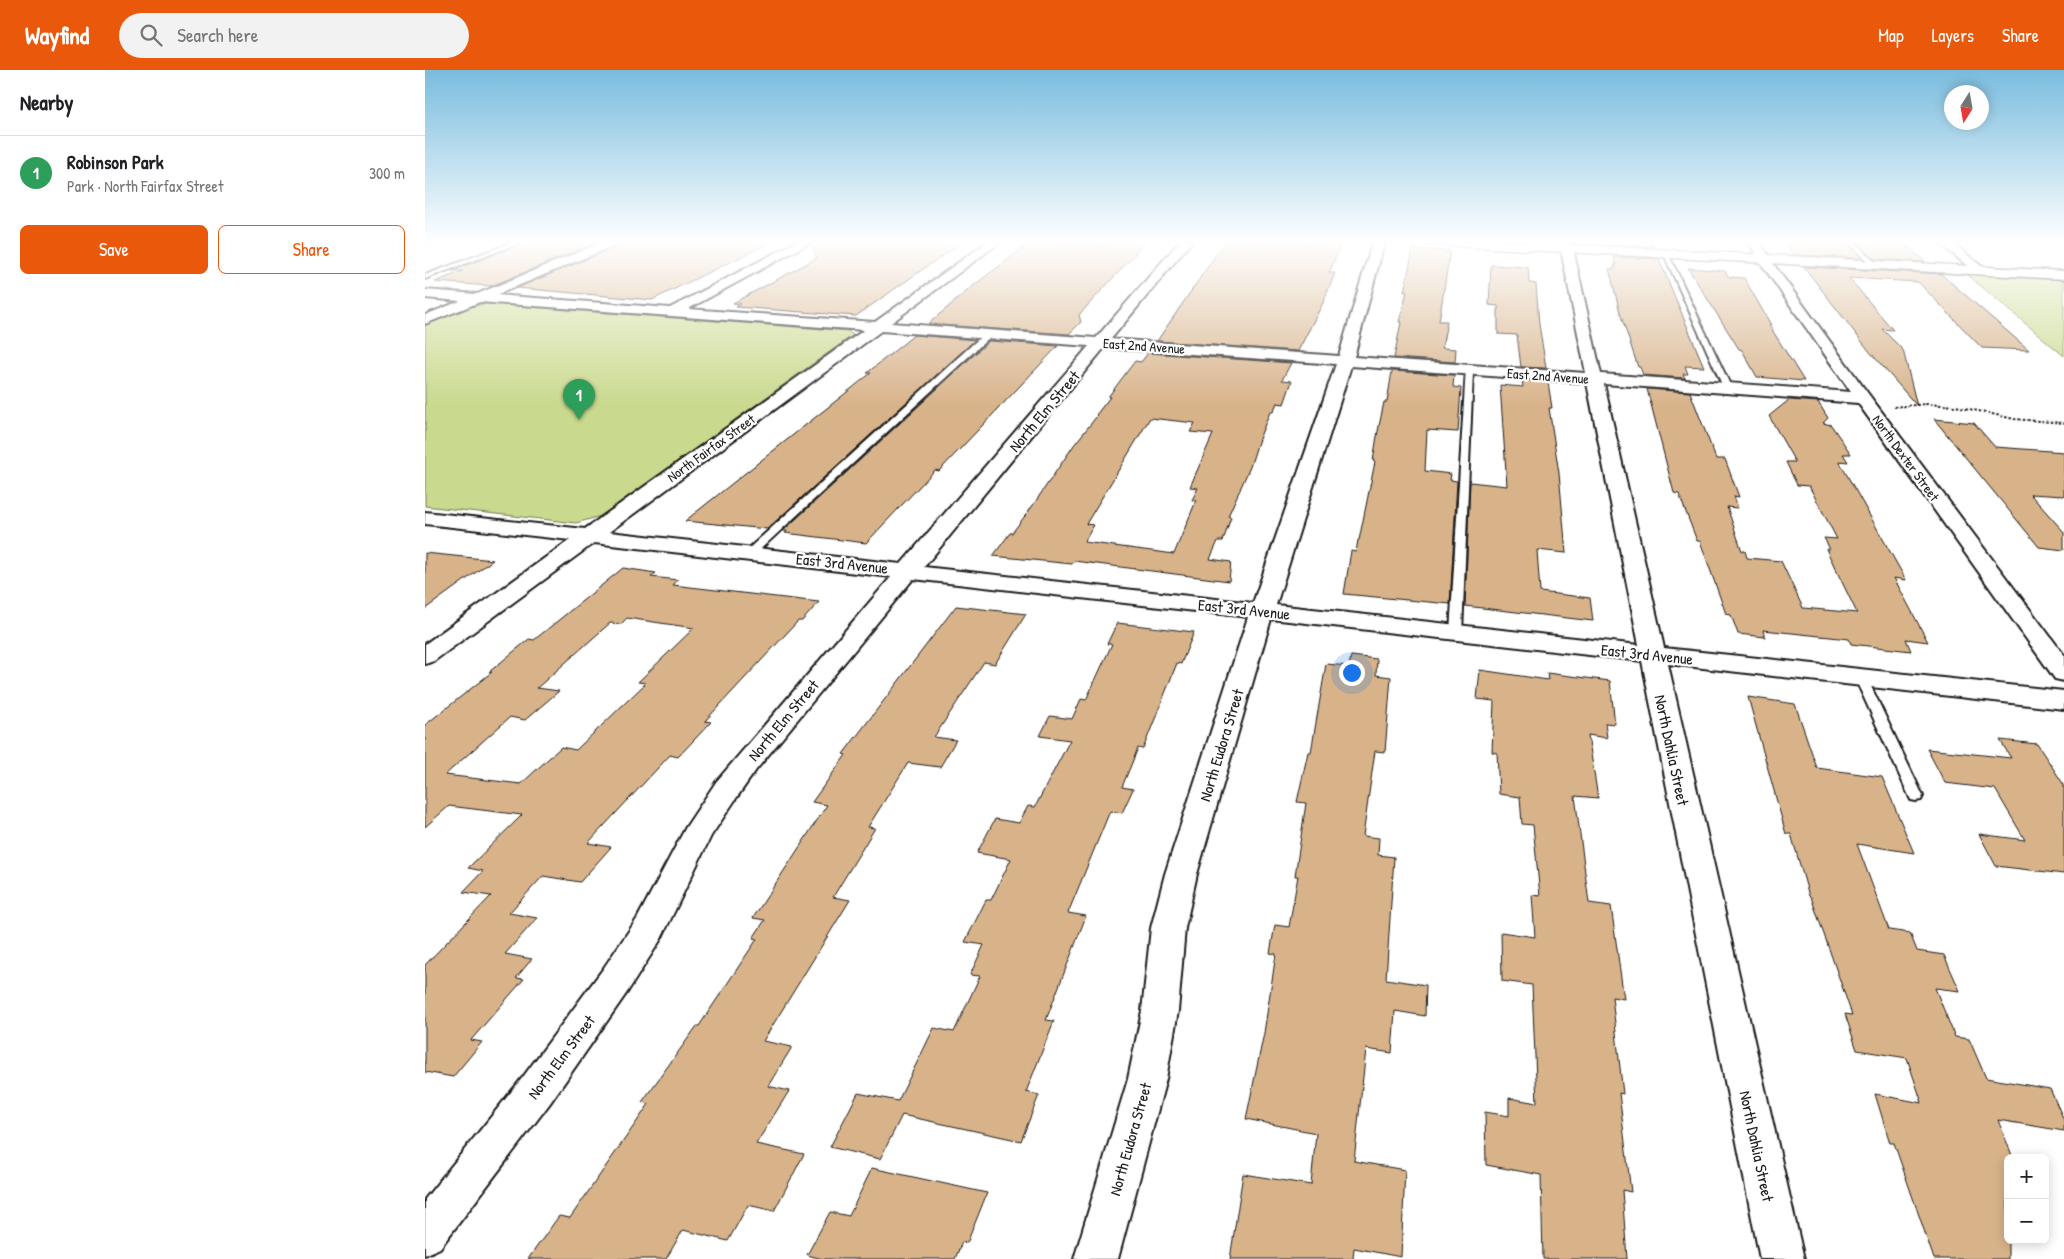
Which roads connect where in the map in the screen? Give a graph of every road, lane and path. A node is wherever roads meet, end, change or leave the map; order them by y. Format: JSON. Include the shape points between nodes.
{"nodes":[{"id":1,"x":444,"y":295,"type":"edge"},
{"id":2,"x":483,"y":295,"type":"edge"},
{"id":3,"x":703,"y":295,"type":"edge"},
{"id":4,"x":921,"y":295,"type":"edge"},
{"id":5,"x":1142,"y":295,"type":"edge"},
{"id":6,"x":1363,"y":295,"type":"edge"},
{"id":7,"x":1577,"y":295,"type":"edge"},
{"id":8,"x":1684,"y":295,"type":"edge"},
{"id":9,"x":1791,"y":295,"type":"edge"},
{"id":10,"x":477,"y":298,"type":"junction"},
{"id":11,"x":671,"y":312,"type":"junction"},
{"id":12,"x":425,"y":320,"type":"edge"},
{"id":13,"x":878,"y":327,"type":"junction"},
{"id":14,"x":988,"y":335,"type":"junction"},
{"id":15,"x":1103,"y":343,"type":"junction"},
{"id":16,"x":1345,"y":361,"type":"junction"},
{"id":17,"x":1469,"y":370,"type":"junction"},
{"id":18,"x":1595,"y":379,"type":"junction"},
{"id":19,"x":1728,"y":389,"type":"junction"},
{"id":20,"x":1865,"y":402,"type":"junction"},
{"id":21,"x":2064,"y":423,"type":"edge"},
{"id":22,"x":425,"y":518,"type":"edge"},
{"id":23,"x":589,"y":536,"type":"junction"},
{"id":24,"x":750,"y":553,"type":"junction"},
{"id":25,"x":908,"y":570,"type":"junction"},
{"id":26,"x":1262,"y":611,"type":"junction"},
{"id":27,"x":1456,"y":633,"type":"junction"},
{"id":28,"x":1652,"y":654,"type":"junction"},
{"id":29,"x":425,"y":656,"type":"edge"},
{"id":30,"x":2064,"y":673,"type":"edge"},
{"id":31,"x":1861,"y":678,"type":"junction"},
{"id":32,"x":2064,"y":700,"type":"edge"},
{"id":33,"x":1916,"y":796,"type":"dead end"},
{"id":34,"x":425,"y":1233,"type":"edge"},
{"id":35,"x":1096,"y":1259,"type":"edge"},
{"id":36,"x":1782,"y":1259,"type":"edge"}],
"edges":[{"from":1,"to":10,"type":"street","name":"East 2nd Avenue"},
{"from":2,"to":10,"type":"street"},
{"from":3,"to":11,"type":"street"},
{"from":4,"to":13,"type":"street","name":"North Fairfax Street"},
{"from":5,"to":15,"type":"street","name":"North Elm Street"},
{"from":6,"to":16,"type":"street","name":"North Eudora Street"},
{"from":7,"to":18,"type":"street","name":"North Dahlia Street"},
{"from":8,"to":19,"type":"lane"},
{"from":9,"to":20,"type":"street","name":"North Dexter Street"},
{"from":10,"to":11,"type":"street","name":"East 2nd Avenue"},
{"from":10,"to":12,"type":"street"},
{"from":11,"to":13,"type":"street","name":"East 2nd Avenue"},
{"from":13,"to":14,"type":"street","name":"East 2nd Avenue"},
{"from":13,"to":23,"type":"street","name":"North Fairfax Street"},
{"from":14,"to":15,"type":"street","name":"East 2nd Avenue"},
{"from":14,"to":24,"type":"lane"},
{"from":15,"to":16,"type":"street","name":"East 2nd Avenue"},
{"from":15,"to":25,"type":"street","name":"North Elm Street"},
{"from":16,"to":17,"type":"street","name":"East 2nd Avenue"},
{"from":16,"to":26,"type":"street","name":"North Eudora Street"},
{"from":17,"to":18,"type":"street","name":"East 2nd Avenue"},
{"from":17,"to":27,"type":"lane"},
{"from":18,"to":19,"type":"street","name":"East 2nd Avenue"},
{"from":18,"to":28,"type":"street","name":"North Dahlia Street"},
{"from":19,"to":20,"type":"street","name":"East 2nd Avenue"},
{"from":20,"to":21,"type":"path","via":[[1901,407],[1927,404],[1956,406],[2030,421]]},
{"from":20,"to":30,"type":"street","name":"North Dexter Street"},
{"from":22,"to":23,"type":"street","name":"East 3rd Avenue"},
{"from":23,"to":24,"type":"street","name":"East 3rd Avenue"},
{"from":23,"to":29,"type":"street","name":"North Fairfax Street"},
{"from":24,"to":25,"type":"street","name":"East 3rd Avenue"},
{"from":25,"to":26,"type":"street","name":"East 3rd Avenue"},
{"from":25,"to":34,"type":"street","name":"North Elm Street","via":[[716,802],[648,931],[605,998],[561,1060]]},
{"from":26,"to":27,"type":"street","name":"East 3rd Avenue"},
{"from":26,"to":35,"type":"street","name":"North Eudora Street","via":[[1181,874],[1168,928],[1160,1011],[1147,1079]]},
{"from":27,"to":28,"type":"street","name":"East 3rd Avenue"},
{"from":28,"to":31,"type":"street","name":"East 3rd Avenue"},
{"from":28,"to":36,"type":"street","name":"North Dahlia Street"},
{"from":31,"to":32,"type":"street","name":"East 3rd Avenue"},
{"from":31,"to":33,"type":"lane"}]}
